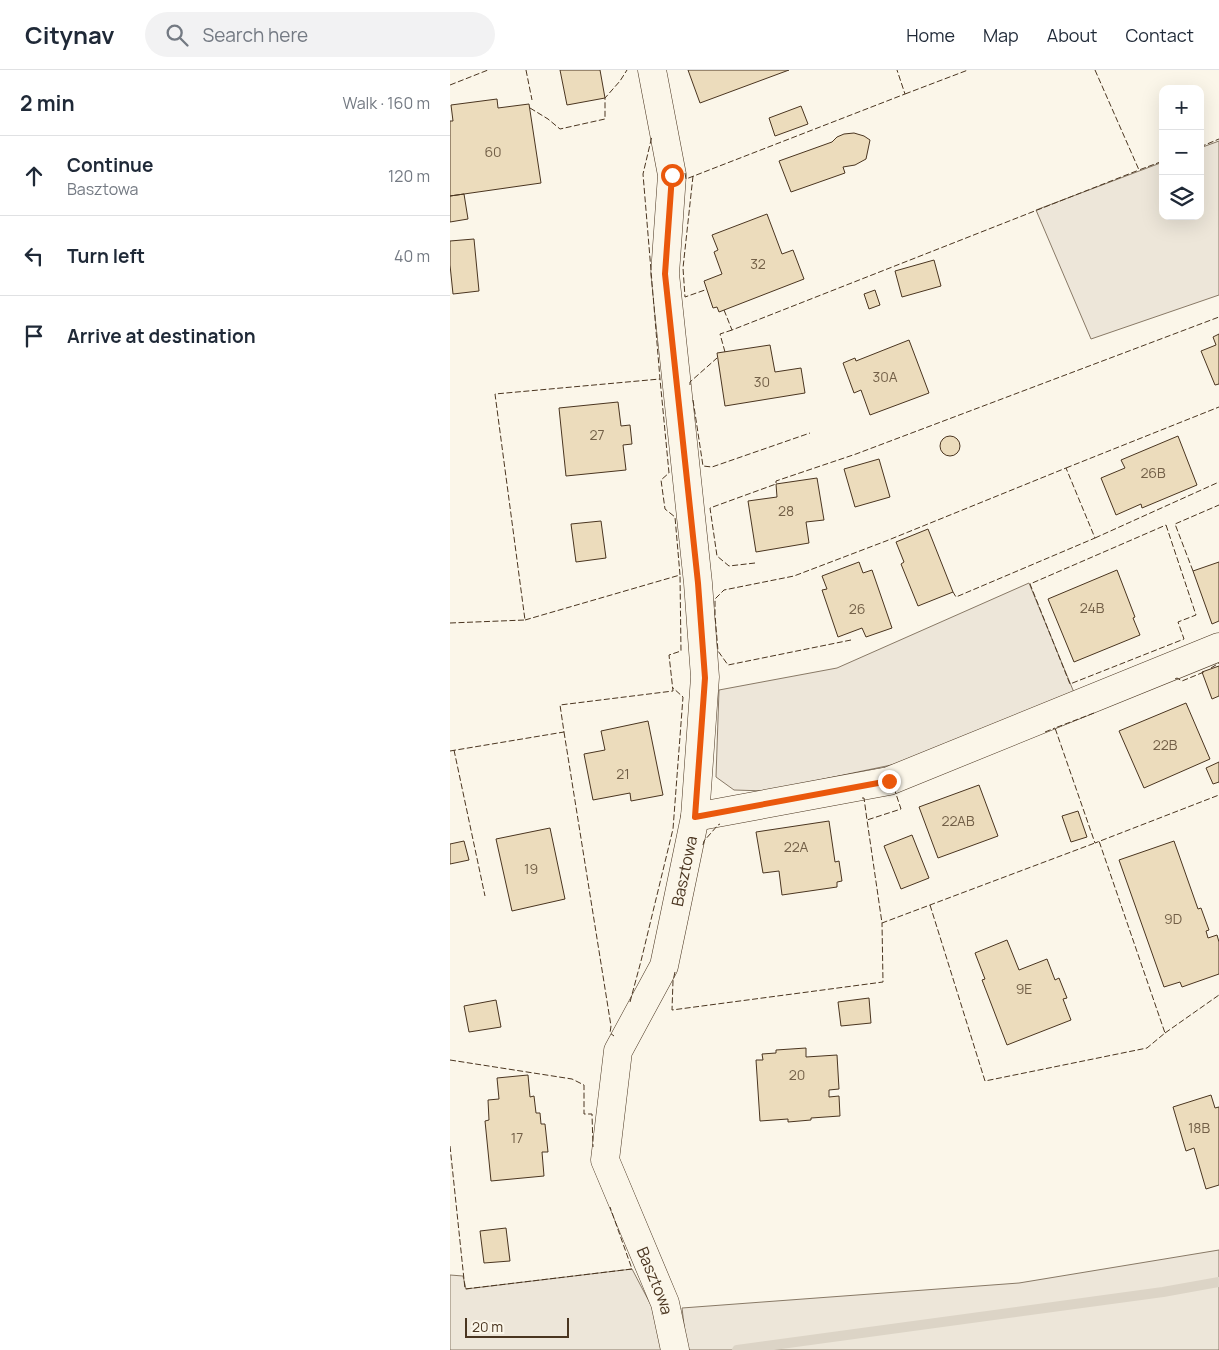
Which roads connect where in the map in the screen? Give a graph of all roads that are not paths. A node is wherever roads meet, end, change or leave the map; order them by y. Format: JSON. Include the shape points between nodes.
{"nodes":[{"id":1,"x":652,"y":70,"type":"edge"},
{"id":2,"x":1219,"y":647,"type":"edge"},
{"id":3,"x":695,"y":817,"type":"junction"},
{"id":4,"x":675,"y":1350,"type":"edge"}],
"edges":[{"from":1,"to":3,"type":"street","name":"Basztowa","via":[[672,175],[665,274],[705,678]]},
{"from":2,"to":3,"type":"street","via":[[889,781]]},
{"from":3,"to":4,"type":"street","name":"Basztowa","via":[[664,966],[618,1051],[605,1160],[664,1303]]}]}
